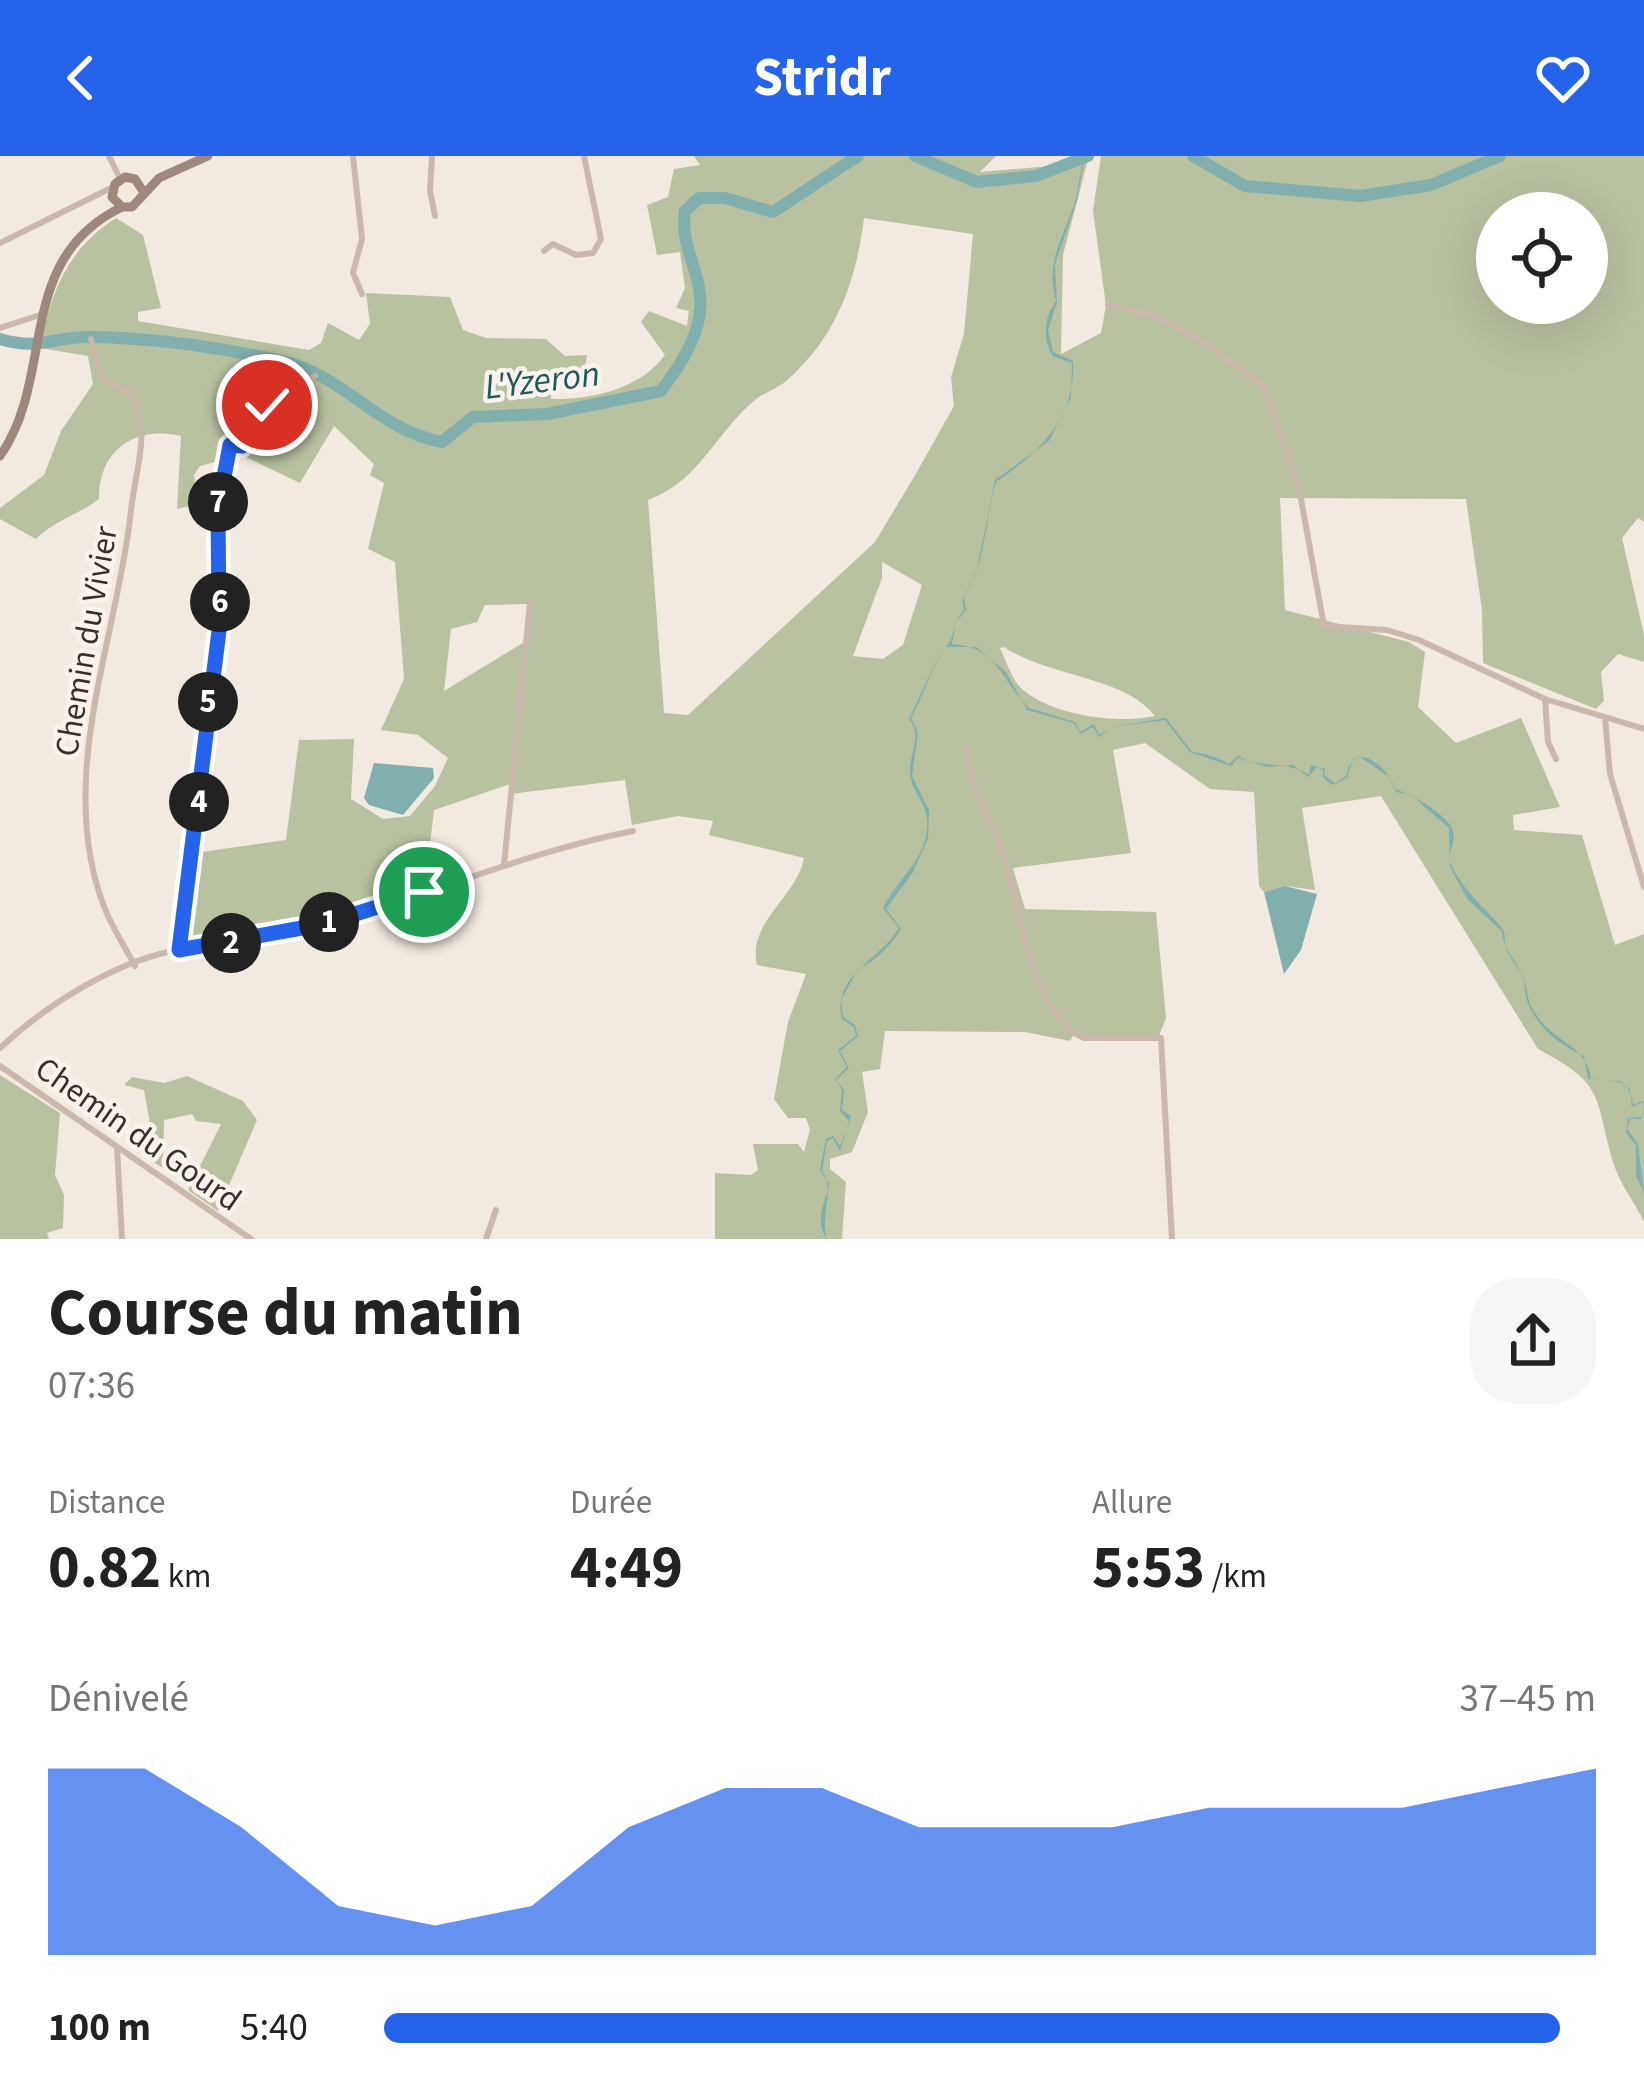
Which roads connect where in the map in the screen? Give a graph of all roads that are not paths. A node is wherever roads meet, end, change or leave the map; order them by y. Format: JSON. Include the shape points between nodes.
{"nodes":[{"id":1,"x":109,"y":156,"type":"edge"},
{"id":2,"x":208,"y":156,"type":"edge"},
{"id":3,"x":353,"y":156,"type":"edge"},
{"id":4,"x":432,"y":156,"type":"edge"},
{"id":5,"x":584,"y":156,"type":"edge"},
{"id":6,"x":159,"y":178,"type":"junction"},
{"id":7,"x":135,"y":179,"type":"junction"},
{"id":8,"x":115,"y":187,"type":"junction"},
{"id":9,"x":143,"y":191,"type":"junction"},
{"id":10,"x":122,"y":207,"type":"junction"},
{"id":11,"x":103,"y":216,"type":"junction"},
{"id":12,"x":435,"y":216,"type":"dead end"},
{"id":13,"x":0,"y":243,"type":"edge"},
{"id":14,"x":544,"y":251,"type":"dead end"},
{"id":15,"x":362,"y":294,"type":"dead end"},
{"id":16,"x":1108,"y":305,"type":"dead end"},
{"id":17,"x":39,"y":319,"type":"junction"},
{"id":18,"x":0,"y":328,"type":"edge"},
{"id":19,"x":92,"y":339,"type":"dead end"},
{"id":20,"x":315,"y":376,"type":"dead end"},
{"id":21,"x":0,"y":456,"type":"edge"},
{"id":22,"x":530,"y":604,"type":"dead end"},
{"id":23,"x":1545,"y":699,"type":"junction"},
{"id":24,"x":1605,"y":718,"type":"junction"},
{"id":25,"x":1644,"y":729,"type":"edge"},
{"id":26,"x":967,"y":749,"type":"dead end"},
{"id":27,"x":1556,"y":759,"type":"dead end"},
{"id":28,"x":633,"y":831,"type":"dead end"},
{"id":29,"x":504,"y":865,"type":"junction"},
{"id":30,"x":1644,"y":887,"type":"edge"},
{"id":31,"x":179,"y":950,"type":"junction"},
{"id":32,"x":135,"y":966,"type":"junction"},
{"id":33,"x":0,"y":1048,"type":"edge"},
{"id":34,"x":0,"y":1066,"type":"edge"},
{"id":35,"x":117,"y":1147,"type":"junction"},
{"id":36,"x":496,"y":1210,"type":"dead end"},
{"id":37,"x":122,"y":1239,"type":"edge"},
{"id":38,"x":250,"y":1239,"type":"edge"},
{"id":39,"x":486,"y":1239,"type":"edge"},
{"id":40,"x":1172,"y":1239,"type":"edge"}],
"edges":[{"from":1,"to":8,"type":"street"},
{"from":2,"to":6,"type":"main road"},
{"from":3,"to":15,"type":"street","via":[[362,239],[353,273]]},
{"from":4,"to":12,"type":"street"},
{"from":5,"to":14,"type":"street","via":[[601,239],[593,254],[576,255],[561,244]]},
{"from":6,"to":7,"type":"main road"},
{"from":6,"to":9,"type":"main road"},
{"from":7,"to":8,"type":"main road"},
{"from":7,"to":9,"type":"main road"},
{"from":8,"to":10,"type":"main road"},
{"from":8,"to":11,"type":"main road"},
{"from":8,"to":13,"type":"street"},
{"from":9,"to":10,"type":"main road","via":[[137,205]]},
{"from":10,"to":11,"type":"main road"},
{"from":11,"to":17,"type":"main road","via":[[75,241]]},
{"from":16,"to":23,"type":"street","via":[[1153,315],[1264,386],[1309,527],[1324,626],[1419,640]]},
{"from":17,"to":18,"type":"street"},
{"from":17,"to":21,"type":"main road","via":[[21,414]]},
{"from":19,"to":32,"type":"street","name":"Chemin du Vivier","via":[[103,379],[134,395],[145,438],[86,781],[104,906]]},
{"from":20,"to":31,"type":"street","via":[[267,405],[226,458],[219,631]]},
{"from":22,"to":29,"type":"street"},
{"from":23,"to":24,"type":"street"},
{"from":23,"to":27,"type":"street"},
{"from":24,"to":25,"type":"street"},
{"from":24,"to":30,"type":"street","via":[[1610,774]]},
{"from":26,"to":40,"type":"street","via":[[1031,961],[1060,1017],[1084,1038],[1161,1038]]},
{"from":28,"to":29,"type":"street"},
{"from":29,"to":31,"type":"street","via":[[324,924]]},
{"from":31,"to":32,"type":"street"},
{"from":32,"to":33,"type":"street","via":[[57,1000]]},
{"from":34,"to":35,"type":"street","name":"Chemin du Gourd"},
{"from":35,"to":37,"type":"street"},
{"from":35,"to":38,"type":"street","name":"Chemin du Gourd"},
{"from":36,"to":39,"type":"street"}]}
